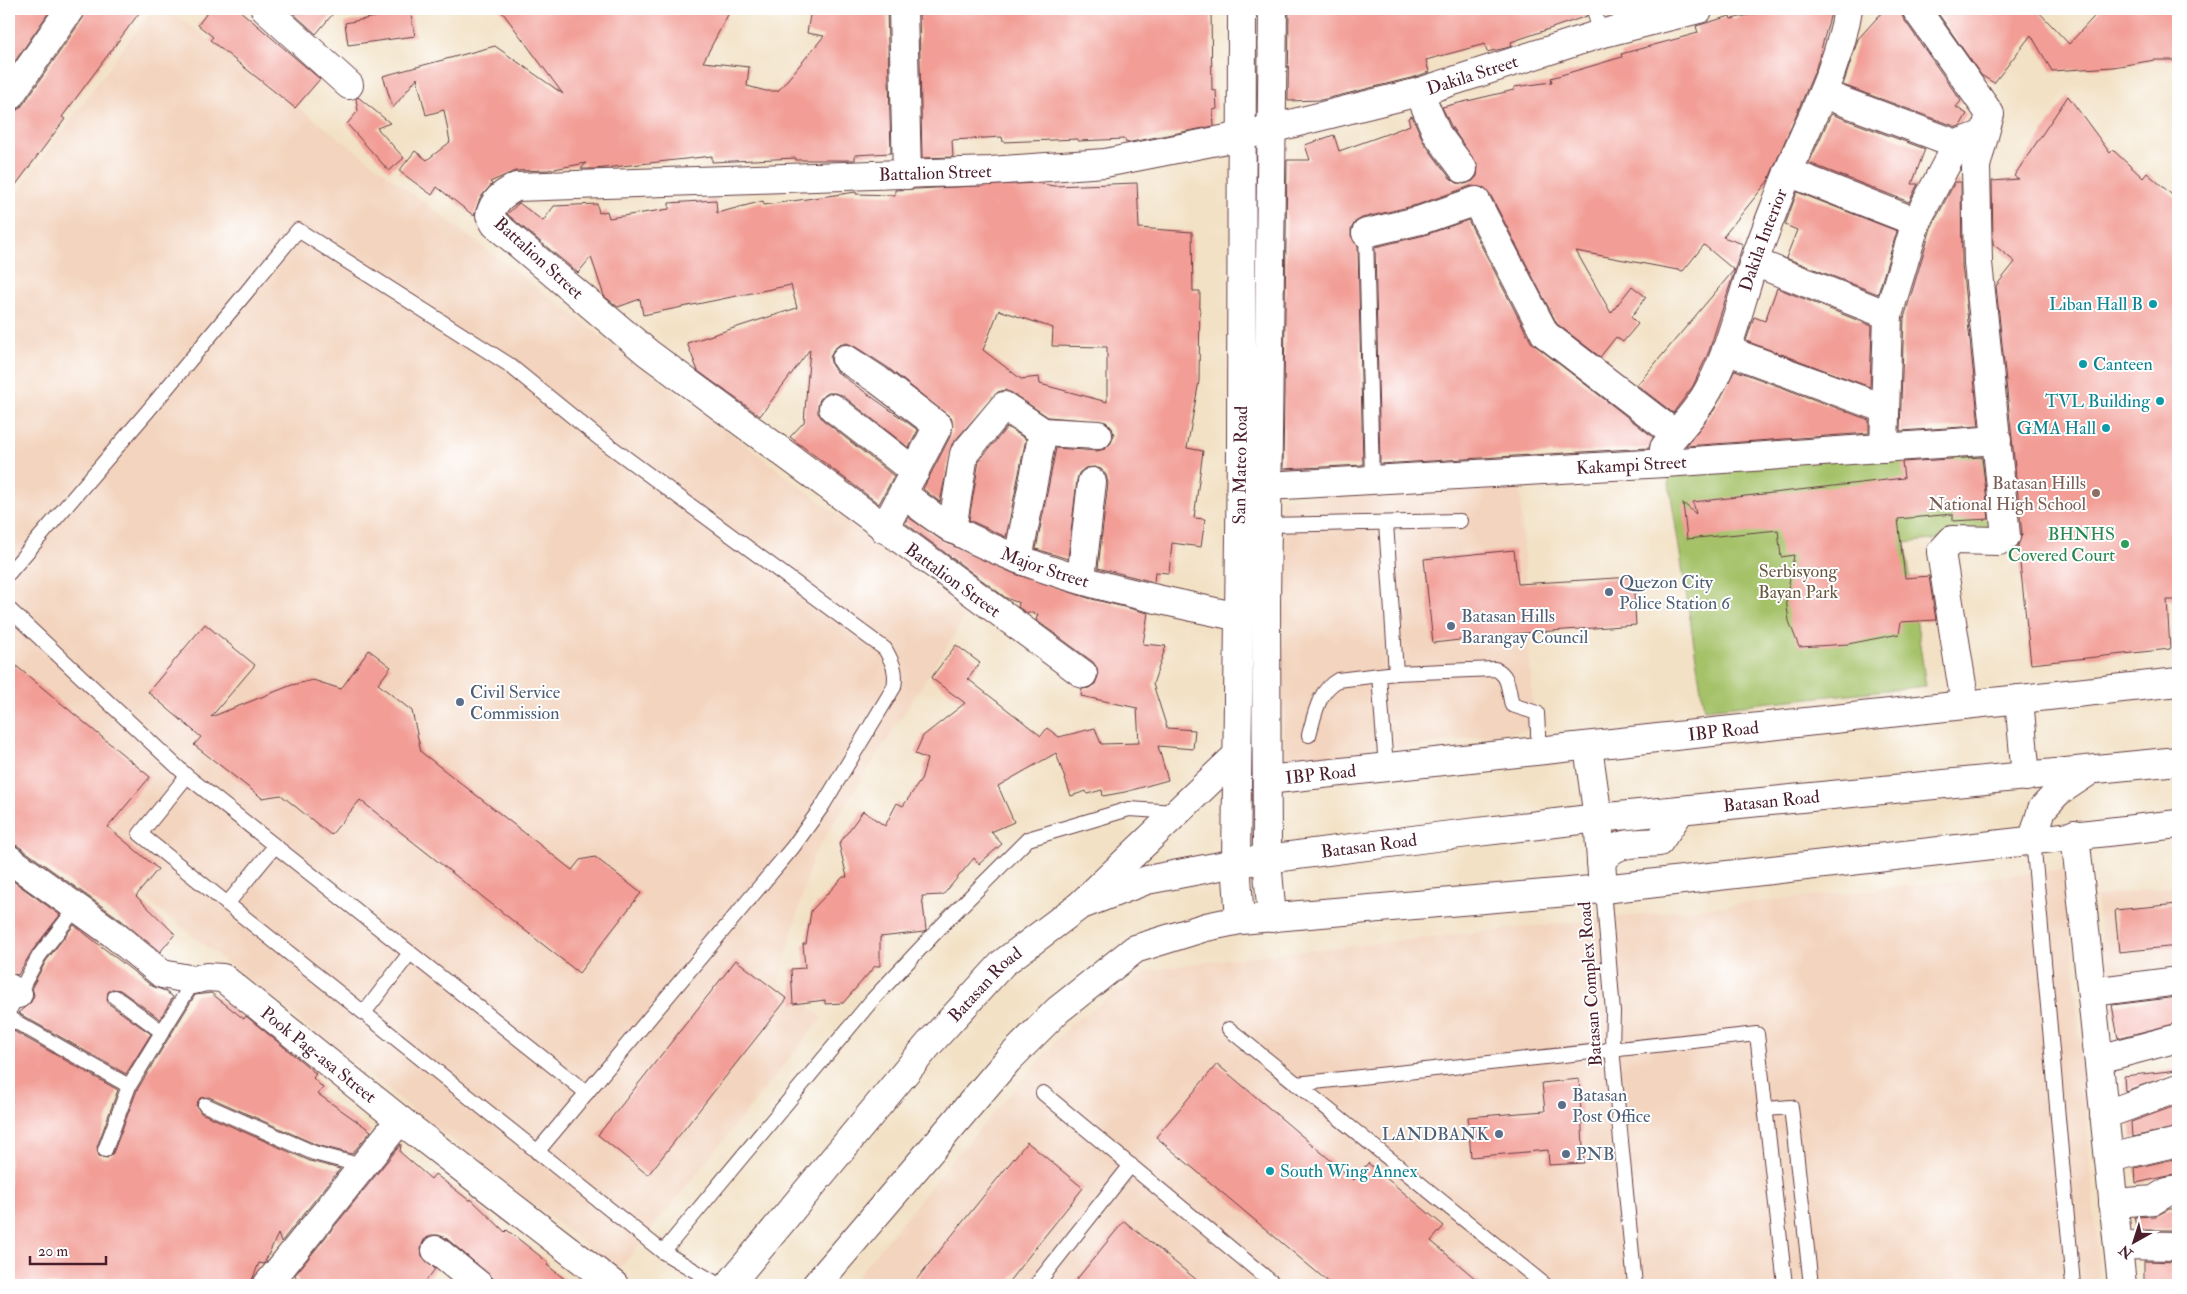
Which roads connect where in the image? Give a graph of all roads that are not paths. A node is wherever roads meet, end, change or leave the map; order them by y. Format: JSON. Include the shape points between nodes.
{"nodes":[{"id":1,"x":70,"y":9,"type":"edge"},
{"id":2,"x":265,"y":9,"type":"edge"},
{"id":3,"x":903,"y":9,"type":"edge"},
{"id":4,"x":1242,"y":9,"type":"edge"},
{"id":5,"x":1272,"y":9,"type":"edge"},
{"id":6,"x":1699,"y":9,"type":"edge"},
{"id":7,"x":1848,"y":9,"type":"edge"},
{"id":8,"x":1916,"y":9,"type":"edge"},
{"id":9,"x":1597,"y":22,"type":"edge"},
{"id":10,"x":349,"y":85,"type":"dead end"},
{"id":11,"x":1419,"y":92,"type":"junction"},
{"id":12,"x":1823,"y":94,"type":"junction"},
{"id":13,"x":9,"y":97,"type":"edge"},
{"id":14,"x":1272,"y":128,"type":"junction"},
{"id":15,"x":1984,"y":134,"type":"junction"},
{"id":16,"x":1242,"y":136,"type":"junction"},
{"id":17,"x":1957,"y":144,"type":"junction"},
{"id":18,"x":1463,"y":169,"type":"dead end"},
{"id":19,"x":1788,"y":172,"type":"junction"},
{"id":20,"x":907,"y":174,"type":"junction"},
{"id":21,"x":1916,"y":222,"type":"junction"},
{"id":22,"x":1366,"y":233,"type":"joint"},
{"id":23,"x":1754,"y":262,"type":"junction"},
{"id":24,"x":1888,"y":315,"type":"junction"},
{"id":25,"x":1726,"y":350,"type":"junction"},
{"id":26,"x":846,"y":359,"type":"dead end"},
{"id":27,"x":833,"y":408,"type":"dead end"},
{"id":28,"x":1885,"y":409,"type":"junction"},
{"id":29,"x":1043,"y":432,"type":"junction"},
{"id":30,"x":1675,"y":434,"type":"junction"},
{"id":31,"x":1098,"y":435,"type":"dead end"},
{"id":32,"x":1997,"y":440,"type":"junction"},
{"id":33,"x":1884,"y":448,"type":"junction"},
{"id":34,"x":1665,"y":463,"type":"junction"},
{"id":35,"x":1372,"y":479,"type":"junction"},
{"id":36,"x":1092,"y":482,"type":"dead end"},
{"id":37,"x":909,"y":483,"type":"junction"},
{"id":38,"x":1267,"y":486,"type":"junction"},
{"id":39,"x":1460,"y":520,"type":"dead end"},
{"id":40,"x":1386,"y":524,"type":"junction"},
{"id":41,"x":1267,"y":525,"type":"junction"},
{"id":42,"x":884,"y":529,"type":"junction"},
{"id":43,"x":952,"y":529,"type":"junction"},
{"id":44,"x":1018,"y":559,"type":"junction"},
{"id":45,"x":9,"y":573,"type":"edge"},
{"id":46,"x":1081,"y":579,"type":"junction"},
{"id":47,"x":9,"y":610,"type":"edge"},
{"id":48,"x":1239,"y":618,"type":"junction"},
{"id":49,"x":1396,"y":673,"type":"junction"},
{"id":50,"x":1083,"y":674,"type":"dead end"},
{"id":51,"x":1379,"y":675,"type":"junction"},
{"id":52,"x":2178,"y":682,"type":"edge"},
{"id":53,"x":2019,"y":699,"type":"junction"},
{"id":54,"x":1965,"y":704,"type":"junction"},
{"id":55,"x":1309,"y":734,"type":"dead end"},
{"id":56,"x":1588,"y":747,"type":"junction"},
{"id":57,"x":1539,"y":752,"type":"junction"},
{"id":58,"x":1237,"y":755,"type":"junction"},
{"id":59,"x":2178,"y":761,"type":"edge"},
{"id":60,"x":1386,"y":768,"type":"junction"},
{"id":61,"x":2091,"y":770,"type":"junction"},
{"id":62,"x":187,"y":776,"type":"junction"},
{"id":63,"x":2026,"y":777,"type":"junction"},
{"id":64,"x":1267,"y":780,"type":"junction"},
{"id":65,"x":1680,"y":810,"type":"junction"},
{"id":66,"x":1177,"y":812,"type":"junction"},
{"id":67,"x":1598,"y":818,"type":"junction"},
{"id":68,"x":2178,"y":824,"type":"edge"},
{"id":69,"x":2075,"y":834,"type":"junction"},
{"id":70,"x":2033,"y":839,"type":"junction"},
{"id":71,"x":275,"y":846,"type":"junction"},
{"id":72,"x":9,"y":860,"type":"edge"},
{"id":73,"x":1267,"y":860,"type":"junction"},
{"id":74,"x":1601,"y":862,"type":"junction"},
{"id":75,"x":1236,"y":863,"type":"junction"},
{"id":76,"x":1602,"y":889,"type":"junction"},
{"id":77,"x":227,"y":904,"type":"junction"},
{"id":78,"x":1079,"y":906,"type":"junction"},
{"id":79,"x":76,"y":908,"type":"junction"},
{"id":80,"x":1272,"y":918,"type":"junction"},
{"id":81,"x":1240,"y":920,"type":"junction"},
{"id":82,"x":410,"y":953,"type":"junction"},
{"id":83,"x":194,"y":980,"type":"junction"},
{"id":84,"x":2178,"y":981,"type":"edge"},
{"id":85,"x":2092,"y":992,"type":"junction"},
{"id":86,"x":115,"y":997,"type":"dead end"},
{"id":87,"x":11,"y":1003,"type":"edge"},
{"id":88,"x":364,"y":1013,"type":"junction"},
{"id":89,"x":1229,"y":1029,"type":"dead end"},
{"id":90,"x":161,"y":1031,"type":"junction"},
{"id":91,"x":2178,"y":1038,"type":"edge"},
{"id":92,"x":1612,"y":1048,"type":"junction"},
{"id":93,"x":2099,"y":1059,"type":"junction"},
{"id":94,"x":1296,"y":1084,"type":"junction"},
{"id":95,"x":129,"y":1086,"type":"junction"},
{"id":96,"x":2178,"y":1088,"type":"edge"},
{"id":97,"x":587,"y":1093,"type":"junction"},
{"id":98,"x":1043,"y":1093,"type":"dead end"},
{"id":99,"x":205,"y":1105,"type":"dead end"},
{"id":100,"x":1766,"y":1109,"type":"junction"},
{"id":101,"x":2104,"y":1115,"type":"junction"},
{"id":102,"x":400,"y":1120,"type":"junction"},
{"id":103,"x":2178,"y":1142,"type":"edge"},
{"id":104,"x":105,"y":1150,"type":"dead end"},
{"id":105,"x":537,"y":1152,"type":"junction"},
{"id":106,"x":2109,"y":1158,"type":"junction"},
{"id":107,"x":1131,"y":1165,"type":"junction"},
{"id":108,"x":363,"y":1166,"type":"junction"},
{"id":109,"x":2178,"y":1190,"type":"edge"},
{"id":110,"x":2113,"y":1203,"type":"junction"},
{"id":111,"x":2118,"y":1245,"type":"junction"},
{"id":112,"x":2178,"y":1246,"type":"edge"},
{"id":113,"x":436,"y":1250,"type":"dead end"},
{"id":114,"x":663,"y":1252,"type":"junction"},
{"id":115,"x":268,"y":1285,"type":"edge"},
{"id":116,"x":479,"y":1285,"type":"edge"},
{"id":117,"x":614,"y":1285,"type":"edge"},
{"id":118,"x":719,"y":1285,"type":"edge"},
{"id":119,"x":729,"y":1285,"type":"edge"},
{"id":120,"x":816,"y":1285,"type":"edge"},
{"id":121,"x":1036,"y":1285,"type":"edge"},
{"id":122,"x":1275,"y":1285,"type":"edge"},
{"id":123,"x":1545,"y":1285,"type":"edge"},
{"id":124,"x":1634,"y":1285,"type":"edge"},
{"id":125,"x":1785,"y":1285,"type":"edge"},
{"id":126,"x":1811,"y":1285,"type":"edge"},
{"id":127,"x":2073,"y":1285,"type":"edge"},
{"id":128,"x":2122,"y":1285,"type":"edge"}],
"edges":[{"from":1,"to":13,"type":"street"},
{"from":2,"to":10,"type":"street"},
{"from":3,"to":20,"type":"street"},
{"from":4,"to":16,"type":"street","name":"San Mateo Road"},
{"from":5,"to":14,"type":"street","name":"San Mateo Road"},
{"from":6,"to":9,"type":"street","name":"Dakila Street"},
{"from":7,"to":12,"type":"street","name":"Dakila Interior","via":[[1845,29]]},
{"from":8,"to":15,"type":"street","via":[[1990,114]]},
{"from":9,"to":11,"type":"street","name":"Dakila Street"},
{"from":11,"to":14,"type":"street","name":"Dakila Street"},
{"from":11,"to":18,"type":"street","via":[[1437,134]]},
{"from":12,"to":17,"type":"street"},
{"from":12,"to":19,"type":"street","name":"Dakila Interior"},
{"from":14,"to":16,"type":"street","name":"Dakila Street"},
{"from":14,"to":38,"type":"street","name":"San Mateo Road"},
{"from":15,"to":17,"type":"street"},
{"from":15,"to":32,"type":"street","via":[[1976,166],[1978,264]]},
{"from":16,"to":20,"type":"street","name":"Battalion Street","via":[[1105,163],[990,172]]},
{"from":16,"to":48,"type":"street","name":"San Mateo Road"},
{"from":17,"to":21,"type":"street"},
{"from":19,"to":21,"type":"street"},
{"from":19,"to":23,"type":"street","name":"Dakila Interior"},
{"from":20,"to":42,"type":"street","name":"Battalion Street","via":[[516,187],[502,194],[493,204],[490,215],[495,224],[648,352]]},
{"from":21,"to":24,"type":"street"},
{"from":22,"to":30,"type":"street","via":[[1421,220],[1476,201],[1545,334]]},
{"from":22,"to":35,"type":"lane"},
{"from":23,"to":24,"type":"street"},
{"from":23,"to":25,"type":"street","name":"Dakila Interior"},
{"from":24,"to":28,"type":"street"},
{"from":25,"to":28,"type":"street"},
{"from":25,"to":30,"type":"street","name":"Dakila Interior","via":[[1712,385]]},
{"from":26,"to":37,"type":"street","via":[[938,426]]},
{"from":27,"to":37,"type":"street","name":"Major Street"},
{"from":28,"to":33,"type":"street"},
{"from":29,"to":31,"type":"street"},
{"from":29,"to":43,"type":"street","via":[[1004,406],[964,454]]},
{"from":29,"to":44,"type":"street"},
{"from":30,"to":34,"type":"street","name":"Dakila Interior","via":[[1664,448]]},
{"from":32,"to":33,"type":"street","name":"Kakampi Street"},
{"from":32,"to":54,"type":"street","via":[[2006,536],[1998,541],[1952,540],[1941,552]]},
{"from":33,"to":34,"type":"street","name":"Kakampi Street"},
{"from":34,"to":35,"type":"street","name":"Kakampi Street"},
{"from":35,"to":38,"type":"street","name":"Kakampi Street"},
{"from":36,"to":46,"type":"street"},
{"from":37,"to":42,"type":"street"},
{"from":37,"to":43,"type":"street","name":"Major Street"},
{"from":38,"to":41,"type":"street","name":"San Mateo Road"},
{"from":39,"to":40,"type":"lane"},
{"from":40,"to":41,"type":"lane"},
{"from":40,"to":49,"type":"lane"},
{"from":41,"to":64,"type":"street","name":"San Mateo Road"},
{"from":42,"to":50,"type":"street","name":"Battalion Street"},
{"from":43,"to":44,"type":"street","name":"Major Street"},
{"from":44,"to":46,"type":"street","name":"Major Street"},
{"from":45,"to":97,"type":"lane","via":[[298,230],[508,364],[599,438],[885,649],[894,664],[894,688],[823,805],[793,847]]},
{"from":46,"to":48,"type":"street","name":"Major Street"},
{"from":47,"to":62,"type":"lane"},
{"from":48,"to":58,"type":"street","name":"San Mateo Road"},
{"from":49,"to":51,"type":"lane"},
{"from":49,"to":57,"type":"lane","via":[[1495,669],[1502,672],[1507,679],[1512,705],[1537,713]]},
{"from":51,"to":55,"type":"lane","via":[[1338,680],[1331,684],[1318,704]]},
{"from":51,"to":60,"type":"lane"},
{"from":52,"to":53,"type":"street","name":"IBP Road"},
{"from":53,"to":54,"type":"street","name":"IBP Road"},
{"from":53,"to":63,"type":"street"},
{"from":54,"to":56,"type":"street","name":"IBP Road"},
{"from":56,"to":57,"type":"street","name":"IBP Road"},
{"from":56,"to":67,"type":"street"},
{"from":57,"to":60,"type":"street","name":"IBP Road"},
{"from":58,"to":66,"type":"street"},
{"from":58,"to":75,"type":"street","name":"San Mateo Road"},
{"from":59,"to":61,"type":"street","name":"Batasan Road"},
{"from":60,"to":64,"type":"street","name":"IBP Road"},
{"from":61,"to":63,"type":"street","name":"Batasan Road"},
{"from":61,"to":70,"type":"street","via":[[2058,792],[2042,809]]},
{"from":62,"to":71,"type":"lane"},
{"from":62,"to":77,"type":"lane","via":[[140,834]]},
{"from":63,"to":65,"type":"street","name":"Batasan Road"},
{"from":64,"to":73,"type":"street","name":"San Mateo Road"},
{"from":65,"to":67,"type":"street","name":"Batasan Road"},
{"from":65,"to":74,"type":"street","via":[[1659,842],[1620,845],[1608,851]]},
{"from":66,"to":78,"type":"street"},
{"from":66,"to":114,"type":"lane","via":[[1129,810],[1028,840],[873,999]]},
{"from":67,"to":73,"type":"street","name":"Batasan Road"},
{"from":67,"to":74,"type":"street"},
{"from":68,"to":69,"type":"street"},
{"from":69,"to":70,"type":"street"},
{"from":69,"to":85,"type":"street"},
{"from":70,"to":76,"type":"street"},
{"from":70,"to":127,"type":"lane"},
{"from":71,"to":77,"type":"lane"},
{"from":71,"to":82,"type":"lane"},
{"from":72,"to":79,"type":"street","name":"Pook Pag-asa Street"},
{"from":73,"to":75,"type":"street","name":"Batasan Road"},
{"from":73,"to":80,"type":"street","name":"San Mateo Road"},
{"from":74,"to":76,"type":"street"},
{"from":75,"to":78,"type":"street","name":"Batasan Road","via":[[1147,880]]},
{"from":75,"to":81,"type":"street","name":"San Mateo Road"},
{"from":76,"to":80,"type":"street"},
{"from":76,"to":92,"type":"lane","name":"Batasan Complex Road","via":[[1613,1012]]},
{"from":77,"to":88,"type":"lane"},
{"from":78,"to":119,"type":"street","name":"Batasan Road","via":[[1003,963],[929,1044]]},
{"from":79,"to":83,"type":"street","name":"Pook Pag-asa Street","via":[[162,974]]},
{"from":79,"to":87,"type":"lane","via":[[40,956]]},
{"from":80,"to":81,"type":"street"},
{"from":81,"to":120,"type":"street","via":[[1135,949],[1058,1010],[1008,1060]]},
{"from":82,"to":88,"type":"lane"},
{"from":82,"to":97,"type":"lane"},
{"from":83,"to":90,"type":"lane"},
{"from":83,"to":102,"type":"street","name":"Pook Pag-asa Street","via":[[223,978]]},
{"from":84,"to":85,"type":"street"},
{"from":85,"to":93,"type":"street"},
{"from":86,"to":90,"type":"lane"},
{"from":87,"to":95,"type":"lane"},
{"from":88,"to":105,"type":"lane"},
{"from":89,"to":94,"type":"lane"},
{"from":90,"to":95,"type":"lane"},
{"from":91,"to":93,"type":"street"},
{"from":92,"to":94,"type":"lane"},
{"from":92,"to":100,"type":"lane","via":[[1757,1034]]},
{"from":92,"to":124,"type":"lane","name":"Batasan Complex Road"},
{"from":93,"to":101,"type":"street"},
{"from":94,"to":123,"type":"lane"},
{"from":95,"to":104,"type":"lane"},
{"from":96,"to":101,"type":"street"},
{"from":97,"to":105,"type":"lane"},
{"from":98,"to":107,"type":"lane"},
{"from":99,"to":108,"type":"lane","via":[[314,1153]]},
{"from":100,"to":125,"type":"lane"},
{"from":100,"to":126,"type":"lane","via":[[1791,1107]]},
{"from":101,"to":106,"type":"street"},
{"from":102,"to":108,"type":"street"},
{"from":102,"to":117,"type":"street","name":"Pook Pag-asa Street"},
{"from":103,"to":106,"type":"street"},
{"from":105,"to":114,"type":"lane"},
{"from":106,"to":110,"type":"street"},
{"from":107,"to":121,"type":"lane"},
{"from":107,"to":122,"type":"lane"},
{"from":108,"to":115,"type":"street"},
{"from":109,"to":110,"type":"street","via":[[2154,1200]]},
{"from":110,"to":111,"type":"street"},
{"from":111,"to":112,"type":"street"},
{"from":111,"to":128,"type":"street"},
{"from":113,"to":116,"type":"street"},
{"from":114,"to":118,"type":"lane"}]}
